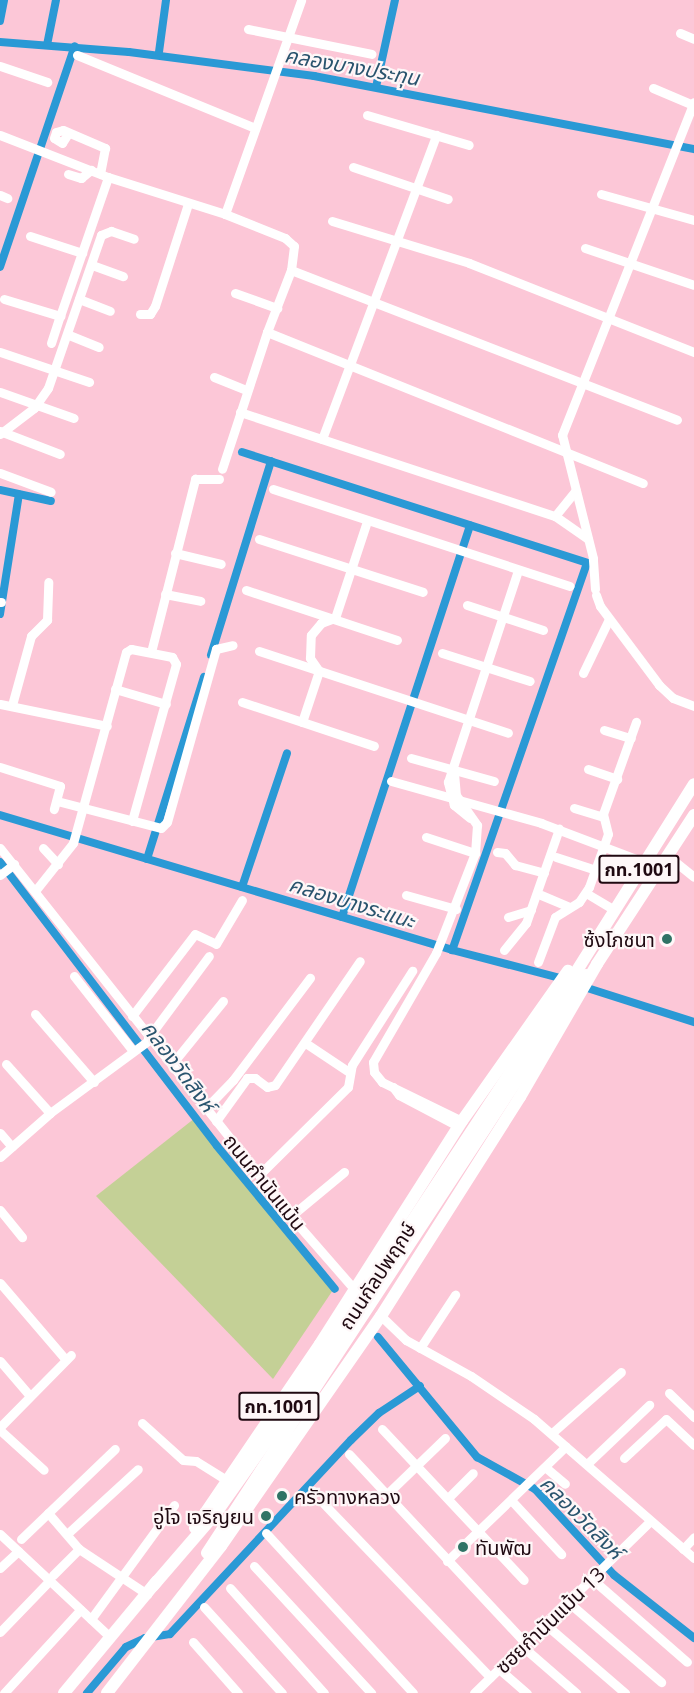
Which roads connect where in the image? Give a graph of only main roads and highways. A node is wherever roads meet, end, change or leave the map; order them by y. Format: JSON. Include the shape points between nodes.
{"nodes":[{"id":1,"x":694,"y":784,"type":"edge"},
{"id":2,"x":694,"y":815,"type":"edge"},
{"id":3,"x":573,"y":986,"type":"junction"},
{"id":4,"x":399,"y":1221,"type":"junction"},
{"id":5,"x":428,"y":1242,"type":"junction"},
{"id":6,"x":354,"y":1289,"type":"junction"},
{"id":7,"x":381,"y":1316,"type":"junction"},
{"id":8,"x":320,"y":1344,"type":"junction"},
{"id":9,"x":349,"y":1360,"type":"junction"},
{"id":10,"x":280,"y":1431,"type":"junction"},
{"id":11,"x":150,"y":1590,"type":"junction"},
{"id":12,"x":181,"y":1598,"type":"junction"},
{"id":13,"x":64,"y":1693,"type":"edge"},
{"id":14,"x":107,"y":1693,"type":"edge"}],
"edges":[{"from":1,"to":3,"type":"main road","name":"ถนนกัลปพฤกษ์","number":"กท.1001","via":[[584,954]]},
{"from":2,"to":3,"type":"main road","name":"ถนนกัลปพฤกษ์","number":"กท.1001","via":[[597,964]]},
{"from":3,"to":4,"type":"main road","name":"ถนนกัลปพฤกษ์","number":"กท.1001","via":[[460,1123]]},
{"from":3,"to":5,"type":"main road","name":"ถนนกัลปพฤกษ์","number":"กท.1001"},
{"from":3,"to":10,"type":"main road","name":"ถนนกัลปพฤกษ์","number":"กท.1001"},
{"from":4,"to":5,"type":"main road","via":[[400,1243],[408,1252],[418,1251]]},
{"from":4,"to":6,"type":"main road","name":"ถนนกัลปพฤกษ์","number":"กท.1001"},
{"from":5,"to":7,"type":"main road","name":"ถนนกัลปพฤกษ์","number":"กท.1001"},
{"from":6,"to":7,"type":"main road"},
{"from":6,"to":8,"type":"main road","name":"ถนนกัลปพฤกษ์","number":"กท.1001"},
{"from":7,"to":9,"type":"main road","name":"ถนนกัลปพฤกษ์","number":"กท.1001"},
{"from":8,"to":9,"type":"main road","via":[[334,1334],[344,1334],[351,1344]]},
{"from":8,"to":11,"type":"main road","name":"ถนนกัลปพฤกษ์","number":"กท.1001"},
{"from":9,"to":12,"type":"main road","name":"ถนนกัลปพฤกษ์","number":"กท.1001"},
{"from":10,"to":11,"type":"main road","name":"ถนนกัลปพฤกษ์","number":"กท.1001"},
{"from":10,"to":12,"type":"main road","name":"ถนนกัลปพฤกษ์","number":"กท.1001"},
{"from":11,"to":13,"type":"main road","name":"ถนนกัลปพฤกษ์","number":"กท.1001"},
{"from":12,"to":14,"type":"main road","name":"ถนนกัลปพฤกษ์","number":"กท.1001"}]}
